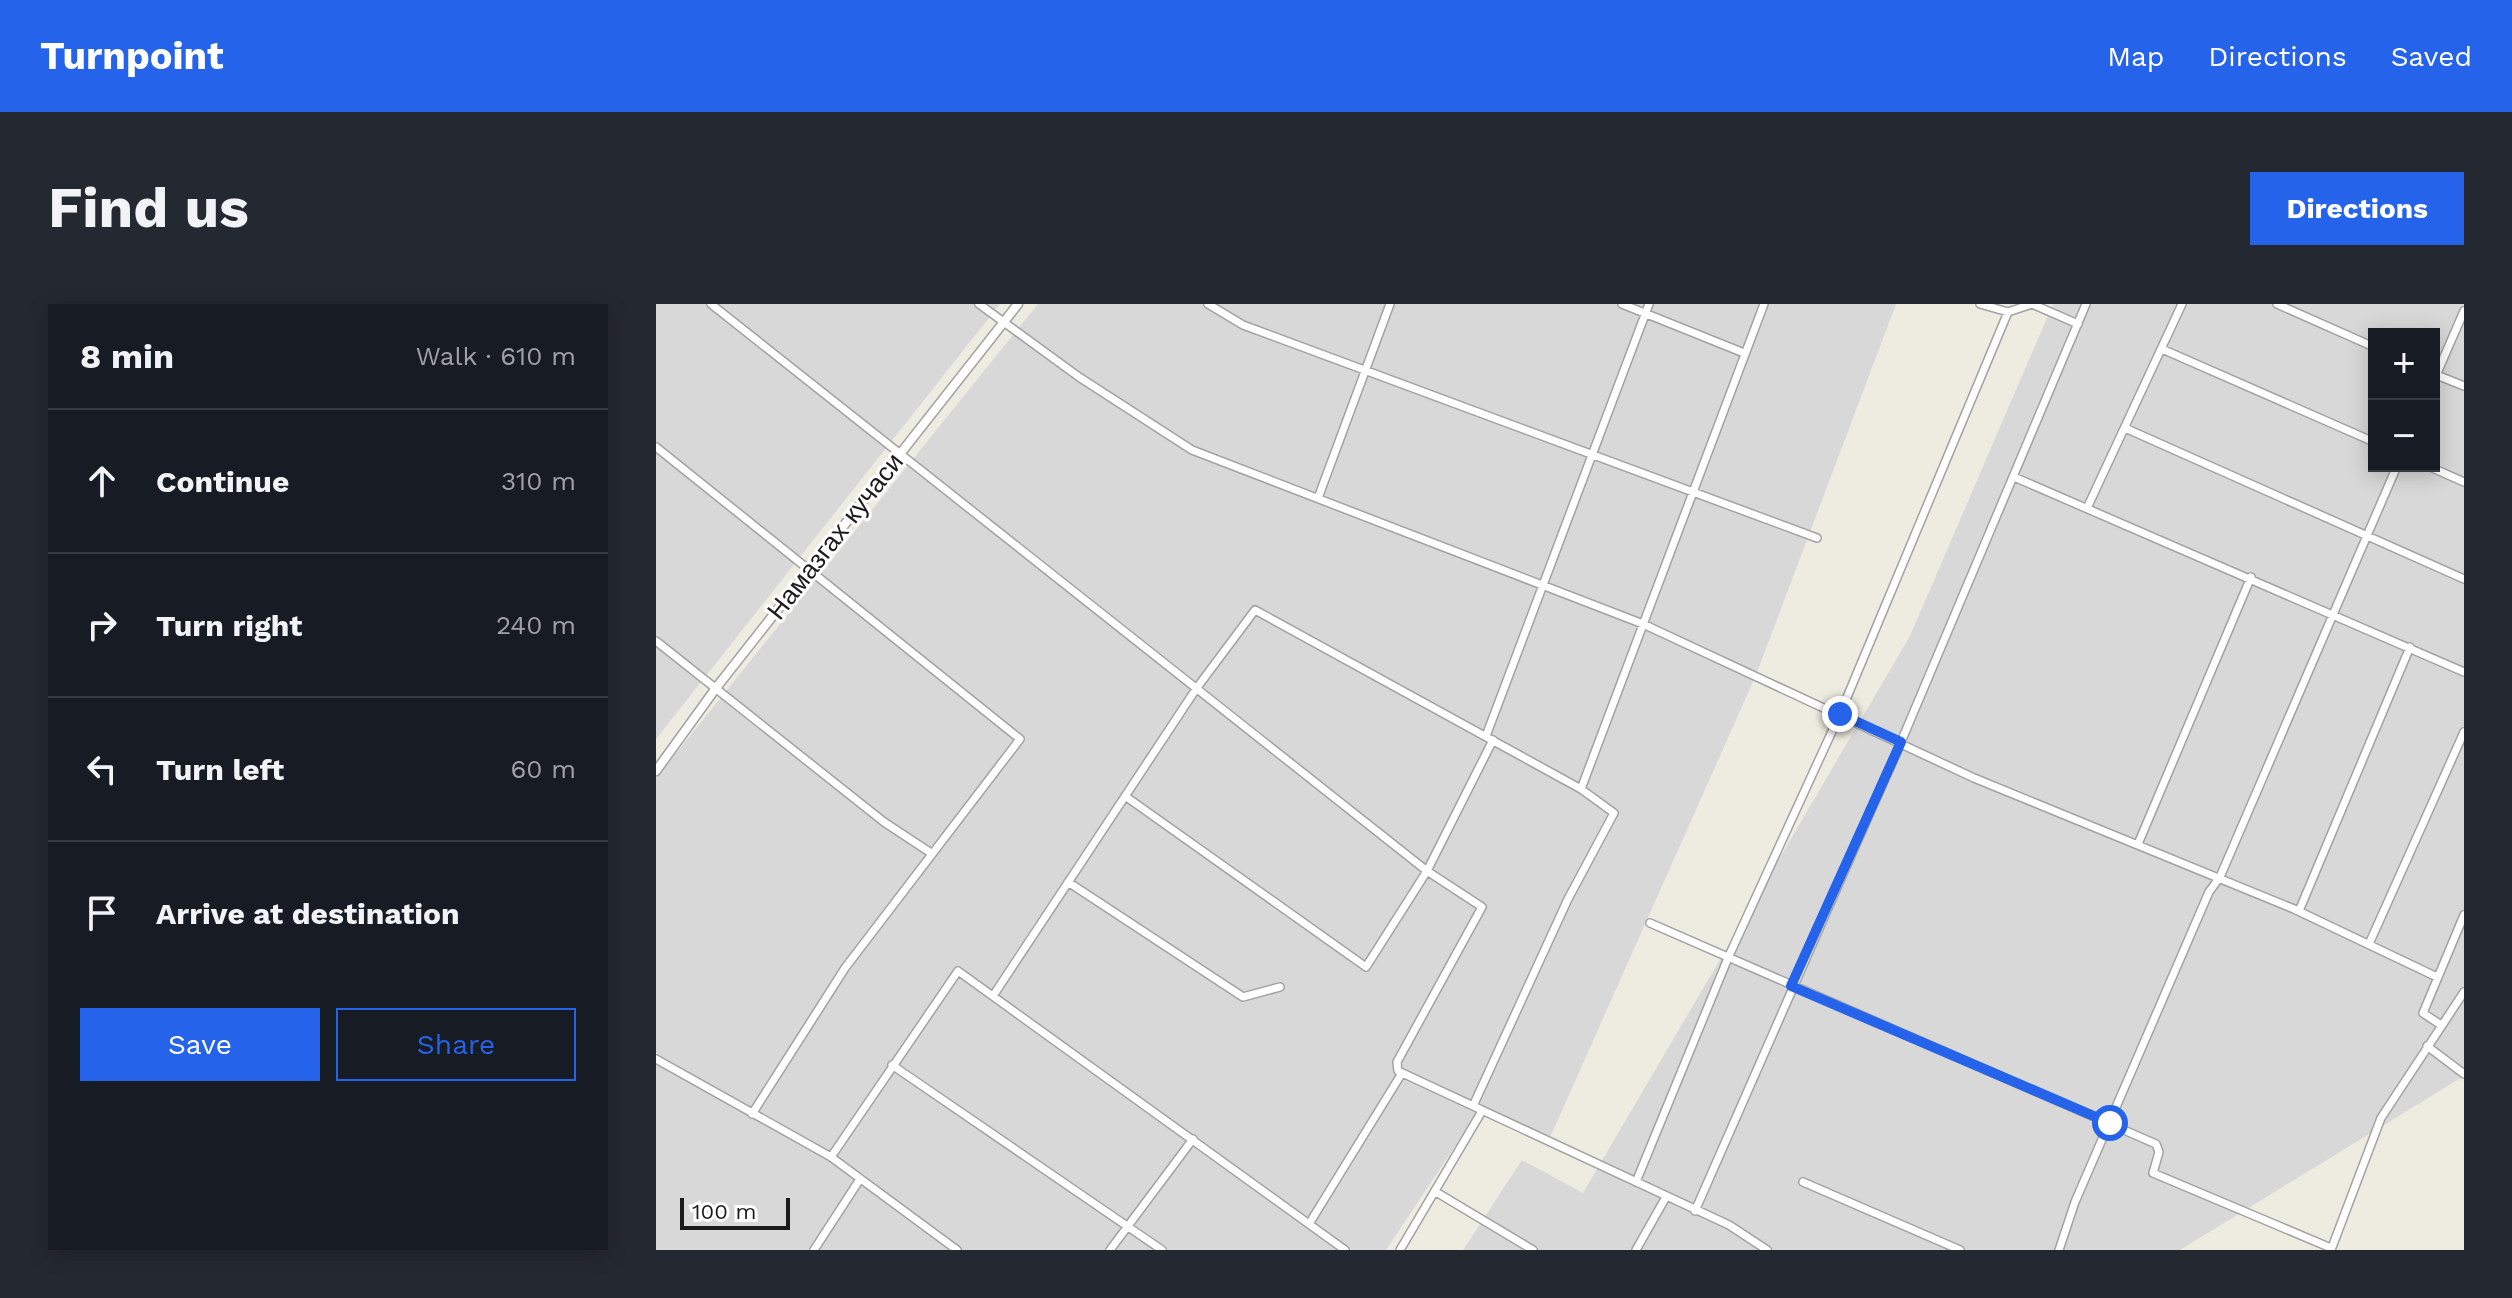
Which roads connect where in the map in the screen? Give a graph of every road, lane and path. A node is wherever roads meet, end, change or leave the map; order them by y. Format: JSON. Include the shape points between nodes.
{"nodes":[{"id":1,"x":711,"y":304,"type":"edge"},
{"id":2,"x":979,"y":304,"type":"edge"},
{"id":3,"x":1018,"y":304,"type":"edge"},
{"id":4,"x":1208,"y":304,"type":"edge"},
{"id":5,"x":1390,"y":304,"type":"edge"},
{"id":6,"x":1622,"y":304,"type":"edge"},
{"id":7,"x":1649,"y":304,"type":"edge"},
{"id":8,"x":1764,"y":304,"type":"edge"},
{"id":9,"x":1980,"y":304,"type":"edge"},
{"id":10,"x":2086,"y":304,"type":"edge"},
{"id":11,"x":2182,"y":304,"type":"edge"},
{"id":12,"x":2277,"y":304,"type":"edge"},
{"id":13,"x":2464,"y":311,"type":"edge"},
{"id":14,"x":2008,"y":312,"type":"junction"},
{"id":15,"x":1646,"y":313,"type":"junction"},
{"id":16,"x":1003,"y":323,"type":"junction"},
{"id":17,"x":2078,"y":324,"type":"junction"},
{"id":18,"x":2368,"y":344,"type":"edge"},
{"id":19,"x":2162,"y":349,"type":"junction"},
{"id":20,"x":1744,"y":353,"type":"junction"},
{"id":21,"x":2440,"y":365,"type":"edge"},
{"id":22,"x":1365,"y":370,"type":"junction"},
{"id":23,"x":2440,"y":378,"type":"edge"},
{"id":24,"x":2464,"y":386,"type":"edge"},
{"id":25,"x":2125,"y":428,"type":"junction"},
{"id":26,"x":2368,"y":439,"type":"edge"},
{"id":27,"x":656,"y":447,"type":"edge"},
{"id":28,"x":900,"y":454,"type":"junction"},
{"id":29,"x":1593,"y":456,"type":"junction"},
{"id":30,"x":2440,"y":471,"type":"edge"},
{"id":31,"x":2394,"y":472,"type":"edge"},
{"id":32,"x":2014,"y":477,"type":"junction"},
{"id":33,"x":2464,"y":482,"type":"edge"},
{"id":34,"x":1694,"y":492,"type":"junction"},
{"id":35,"x":1318,"y":498,"type":"junction"},
{"id":36,"x":2088,"y":506,"type":"junction"},
{"id":37,"x":2367,"y":535,"type":"junction"},
{"id":38,"x":1817,"y":538,"type":"dead end"},
{"id":39,"x":809,"y":570,"type":"junction"},
{"id":40,"x":2251,"y":577,"type":"junction"},
{"id":41,"x":2464,"y":579,"type":"edge"},
{"id":42,"x":1544,"y":587,"type":"junction"},
{"id":43,"x":2334,"y":613,"type":"junction"},
{"id":44,"x":1643,"y":624,"type":"junction"},
{"id":45,"x":656,"y":641,"type":"edge"},
{"id":46,"x":2410,"y":647,"type":"junction"},
{"id":47,"x":2464,"y":672,"type":"edge"},
{"id":48,"x":716,"y":688,"type":"junction"},
{"id":49,"x":1196,"y":689,"type":"junction"},
{"id":50,"x":1840,"y":714,"type":"junction"},
{"id":51,"x":2464,"y":732,"type":"edge"},
{"id":52,"x":1490,"y":738,"type":"junction"},
{"id":53,"x":1901,"y":742,"type":"junction"},
{"id":54,"x":656,"y":771,"type":"edge"},
{"id":55,"x":1581,"y":789,"type":"junction"},
{"id":56,"x":1125,"y":796,"type":"junction"},
{"id":57,"x":2138,"y":844,"type":"junction"},
{"id":58,"x":931,"y":853,"type":"junction"},
{"id":59,"x":1427,"y":871,"type":"junction"},
{"id":60,"x":2220,"y":877,"type":"junction"},
{"id":61,"x":1068,"y":882,"type":"junction"},
{"id":62,"x":2299,"y":911,"type":"junction"},
{"id":63,"x":2464,"y":915,"type":"edge"},
{"id":64,"x":1650,"y":923,"type":"dead end"},
{"id":65,"x":2369,"y":944,"type":"junction"},
{"id":66,"x":1728,"y":958,"type":"junction"},
{"id":67,"x":2437,"y":977,"type":"junction"},
{"id":68,"x":1791,"y":986,"type":"junction"},
{"id":69,"x":1280,"y":987,"type":"dead end"},
{"id":70,"x":2464,"y":992,"type":"edge"},
{"id":71,"x":993,"y":996,"type":"junction"},
{"id":72,"x":2441,"y":1025,"type":"junction"},
{"id":73,"x":2427,"y":1046,"type":"junction"},
{"id":74,"x":656,"y":1059,"type":"edge"},
{"id":75,"x":892,"y":1065,"type":"junction"},
{"id":76,"x":1402,"y":1073,"type":"junction"},
{"id":77,"x":2464,"y":1074,"type":"edge"},
{"id":78,"x":1473,"y":1106,"type":"junction"},
{"id":79,"x":1482,"y":1111,"type":"junction"},
{"id":80,"x":752,"y":1114,"type":"junction"},
{"id":81,"x":2110,"y":1123,"type":"junction"},
{"id":82,"x":1193,"y":1139,"type":"junction"},
{"id":83,"x":831,"y":1157,"type":"junction"},
{"id":84,"x":860,"y":1179,"type":"junction"},
{"id":85,"x":1636,"y":1182,"type":"junction"},
{"id":86,"x":1803,"y":1182,"type":"dead end"},
{"id":87,"x":1436,"y":1192,"type":"junction"},
{"id":88,"x":1666,"y":1197,"type":"junction"},
{"id":89,"x":1695,"y":1211,"type":"junction"},
{"id":90,"x":1309,"y":1224,"type":"junction"},
{"id":91,"x":1126,"y":1225,"type":"junction"},
{"id":92,"x":2331,"y":1249,"type":"edge"},
{"id":93,"x":814,"y":1250,"type":"edge"},
{"id":94,"x":957,"y":1250,"type":"edge"},
{"id":95,"x":1110,"y":1250,"type":"edge"},
{"id":96,"x":1162,"y":1250,"type":"edge"},
{"id":97,"x":1345,"y":1250,"type":"edge"},
{"id":98,"x":1400,"y":1250,"type":"edge"},
{"id":99,"x":1533,"y":1250,"type":"edge"},
{"id":100,"x":1636,"y":1250,"type":"edge"},
{"id":101,"x":1767,"y":1250,"type":"edge"},
{"id":102,"x":1960,"y":1250,"type":"edge"},
{"id":103,"x":2059,"y":1250,"type":"edge"}],
"edges":[{"from":1,"to":28,"type":"street"},
{"from":2,"to":16,"type":"street"},
{"from":3,"to":16,"type":"street","name":"Намазгах кучаси"},
{"from":4,"to":22,"type":"street","via":[[1243,325]]},
{"from":5,"to":22,"type":"street"},
{"from":6,"to":15,"type":"street"},
{"from":7,"to":15,"type":"street"},
{"from":8,"to":20,"type":"street"},
{"from":9,"to":14,"type":"street"},
{"from":10,"to":17,"type":"street"},
{"from":11,"to":19,"type":"street"},
{"from":12,"to":18,"type":"street"},
{"from":13,"to":21,"type":"street"},
{"from":14,"to":17,"type":"street","via":[[2032,304]]},
{"from":14,"to":50,"type":"street"},
{"from":15,"to":20,"type":"street"},
{"from":15,"to":29,"type":"street"},
{"from":16,"to":28,"type":"street","name":"Намазгах кучаси"},
{"from":16,"to":35,"type":"street","via":[[1192,450]]},
{"from":17,"to":32,"type":"street"},
{"from":19,"to":25,"type":"street"},
{"from":19,"to":26,"type":"street"},
{"from":20,"to":34,"type":"street"},
{"from":22,"to":29,"type":"street"},
{"from":22,"to":35,"type":"street"},
{"from":23,"to":24,"type":"street"},
{"from":25,"to":36,"type":"street"},
{"from":25,"to":37,"type":"street"},
{"from":27,"to":39,"type":"street"},
{"from":28,"to":39,"type":"street","name":"Намазгах кучаси"},
{"from":28,"to":49,"type":"street"},
{"from":29,"to":34,"type":"street"},
{"from":29,"to":42,"type":"street"},
{"from":30,"to":33,"type":"street"},
{"from":31,"to":37,"type":"street"},
{"from":32,"to":36,"type":"street"},
{"from":32,"to":53,"type":"street"},
{"from":34,"to":38,"type":"street"},
{"from":34,"to":44,"type":"street"},
{"from":35,"to":42,"type":"street"},
{"from":36,"to":40,"type":"street"},
{"from":37,"to":41,"type":"street"},
{"from":37,"to":43,"type":"street"},
{"from":39,"to":48,"type":"street","name":"Намазгах кучаси"},
{"from":39,"to":58,"type":"street","via":[[1020,739]]},
{"from":40,"to":43,"type":"street"},
{"from":40,"to":57,"type":"street"},
{"from":42,"to":44,"type":"street"},
{"from":42,"to":52,"type":"street"},
{"from":43,"to":46,"type":"street"},
{"from":43,"to":60,"type":"street"},
{"from":44,"to":50,"type":"street"},
{"from":44,"to":55,"type":"street"},
{"from":45,"to":48,"type":"street"},
{"from":46,"to":47,"type":"street"},
{"from":46,"to":62,"type":"street"},
{"from":48,"to":54,"type":"street","name":"Намазгах кучаси"},
{"from":48,"to":58,"type":"street","via":[[884,822]]},
{"from":49,"to":52,"type":"street","via":[[1255,610]]},
{"from":49,"to":56,"type":"street"},
{"from":49,"to":59,"type":"street"},
{"from":50,"to":53,"type":"street"},
{"from":50,"to":66,"type":"street"},
{"from":51,"to":65,"type":"street"},
{"from":52,"to":55,"type":"street"},
{"from":52,"to":59,"type":"street"},
{"from":53,"to":57,"type":"street","via":[[1974,778]]},
{"from":53,"to":68,"type":"street"},
{"from":55,"to":78,"type":"street","via":[[1609,809],[1613,819],[1568,899]]},
{"from":56,"to":59,"type":"street","via":[[1366,967]]},
{"from":56,"to":61,"type":"street"},
{"from":57,"to":60,"type":"street"},
{"from":58,"to":80,"type":"street","via":[[845,968]]},
{"from":59,"to":76,"type":"street","via":[[1482,911],[1397,1062]]},
{"from":60,"to":62,"type":"street"},
{"from":60,"to":81,"type":"street","via":[[2143,1038]]},
{"from":61,"to":69,"type":"street","via":[[1243,997]]},
{"from":61,"to":71,"type":"street"},
{"from":62,"to":65,"type":"street"},
{"from":63,"to":67,"type":"street"},
{"from":64,"to":66,"type":"street"},
{"from":65,"to":67,"type":"street"},
{"from":66,"to":68,"type":"street"},
{"from":66,"to":85,"type":"street"},
{"from":67,"to":72,"type":"street","via":[[2423,1013]]},
{"from":68,"to":81,"type":"street"},
{"from":68,"to":89,"type":"street"},
{"from":70,"to":72,"type":"street"},
{"from":71,"to":75,"type":"street","via":[[958,971]]},
{"from":71,"to":82,"type":"street"},
{"from":72,"to":73,"type":"street"},
{"from":73,"to":77,"type":"street"},
{"from":73,"to":92,"type":"street","via":[[2381,1118]]},
{"from":74,"to":80,"type":"street"},
{"from":75,"to":83,"type":"street"},
{"from":75,"to":91,"type":"street"},
{"from":76,"to":78,"type":"street"},
{"from":76,"to":90,"type":"street"},
{"from":78,"to":79,"type":"street"},
{"from":79,"to":85,"type":"street"},
{"from":79,"to":87,"type":"street"},
{"from":80,"to":83,"type":"street"},
{"from":81,"to":92,"type":"street","via":[[2156,1144],[2153,1173]]},
{"from":81,"to":103,"type":"street"},
{"from":82,"to":90,"type":"street"},
{"from":82,"to":91,"type":"street"},
{"from":83,"to":84,"type":"street"},
{"from":84,"to":93,"type":"street"},
{"from":84,"to":94,"type":"street"},
{"from":85,"to":88,"type":"street"},
{"from":86,"to":102,"type":"street"},
{"from":87,"to":98,"type":"street"},
{"from":87,"to":99,"type":"street"},
{"from":88,"to":89,"type":"street"},
{"from":88,"to":100,"type":"street"},
{"from":89,"to":101,"type":"street"},
{"from":90,"to":97,"type":"street"},
{"from":91,"to":95,"type":"street"},
{"from":91,"to":96,"type":"street"}]}
